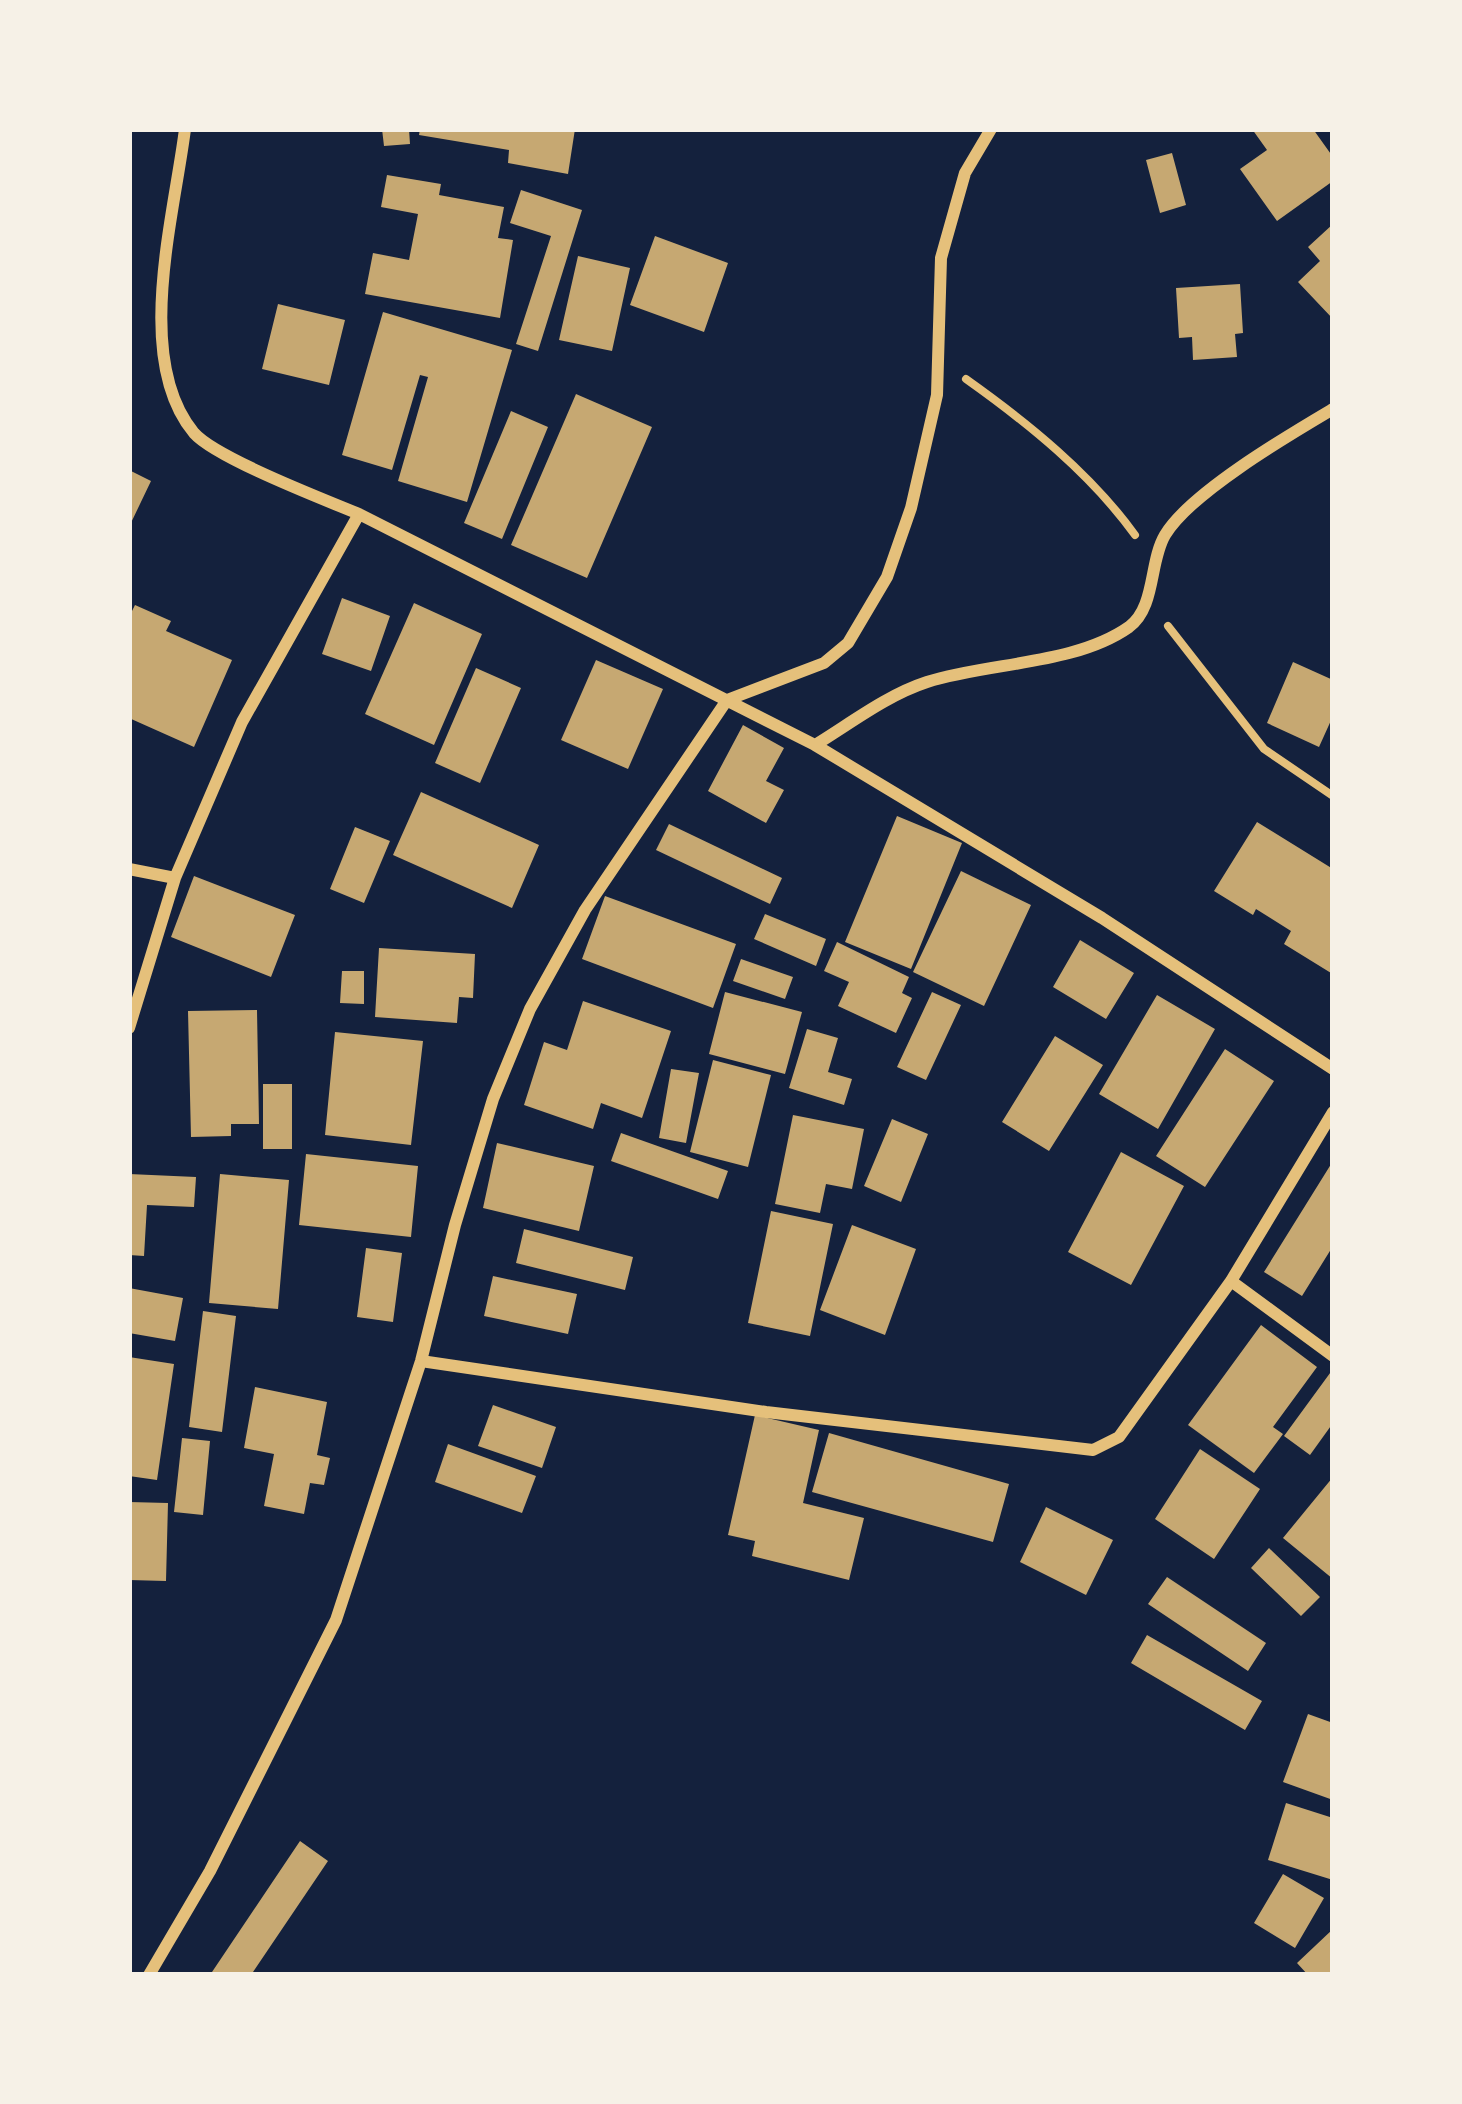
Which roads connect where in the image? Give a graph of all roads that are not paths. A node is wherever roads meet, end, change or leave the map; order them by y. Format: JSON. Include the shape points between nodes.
{"nodes":[{"id":1,"x":185,"y":129,"type":"edge"},
{"id":2,"x":991,"y":129,"type":"edge"},
{"id":3,"x":1333,"y":409,"type":"edge"},
{"id":4,"x":358,"y":514,"type":"junction"},
{"id":5,"x":727,"y":700,"type":"junction"},
{"id":6,"x":815,"y":745,"type":"junction"},
{"id":7,"x":129,"y":869,"type":"edge"},
{"id":8,"x":175,"y":878,"type":"junction"},
{"id":9,"x":129,"y":1028,"type":"edge"},
{"id":10,"x":1333,"y":1069,"type":"edge"},
{"id":11,"x":1333,"y":1112,"type":"edge"},
{"id":12,"x":1231,"y":1281,"type":"junction"},
{"id":13,"x":1333,"y":1356,"type":"edge"},
{"id":14,"x":421,"y":1361,"type":"junction"},
{"id":15,"x":149,"y":1975,"type":"edge"}],
"edges":[{"from":1,"to":4,"type":"street","via":[[158,317],[169,392],[196,436]]},
{"from":2,"to":5,"type":"street","via":[[965,172],[941,258],[937,395],[887,578],[848,643],[824,663]]},
{"from":3,"to":6,"type":"street","via":[[1166,532],[1146,603],[1116,635],[924,683]]},
{"from":4,"to":5,"type":"street"},
{"from":4,"to":8,"type":"street","via":[[242,722]]},
{"from":5,"to":6,"type":"street"},
{"from":5,"to":14,"type":"street","via":[[586,910],[530,1009],[493,1100]]},
{"from":6,"to":10,"type":"street"},
{"from":7,"to":8,"type":"street"},
{"from":8,"to":9,"type":"street"},
{"from":11,"to":12,"type":"street"},
{"from":12,"to":13,"type":"street"},
{"from":12,"to":14,"type":"street","via":[[1120,1437],[1093,1450]]},
{"from":14,"to":15,"type":"street","via":[[336,1620]]}]}
